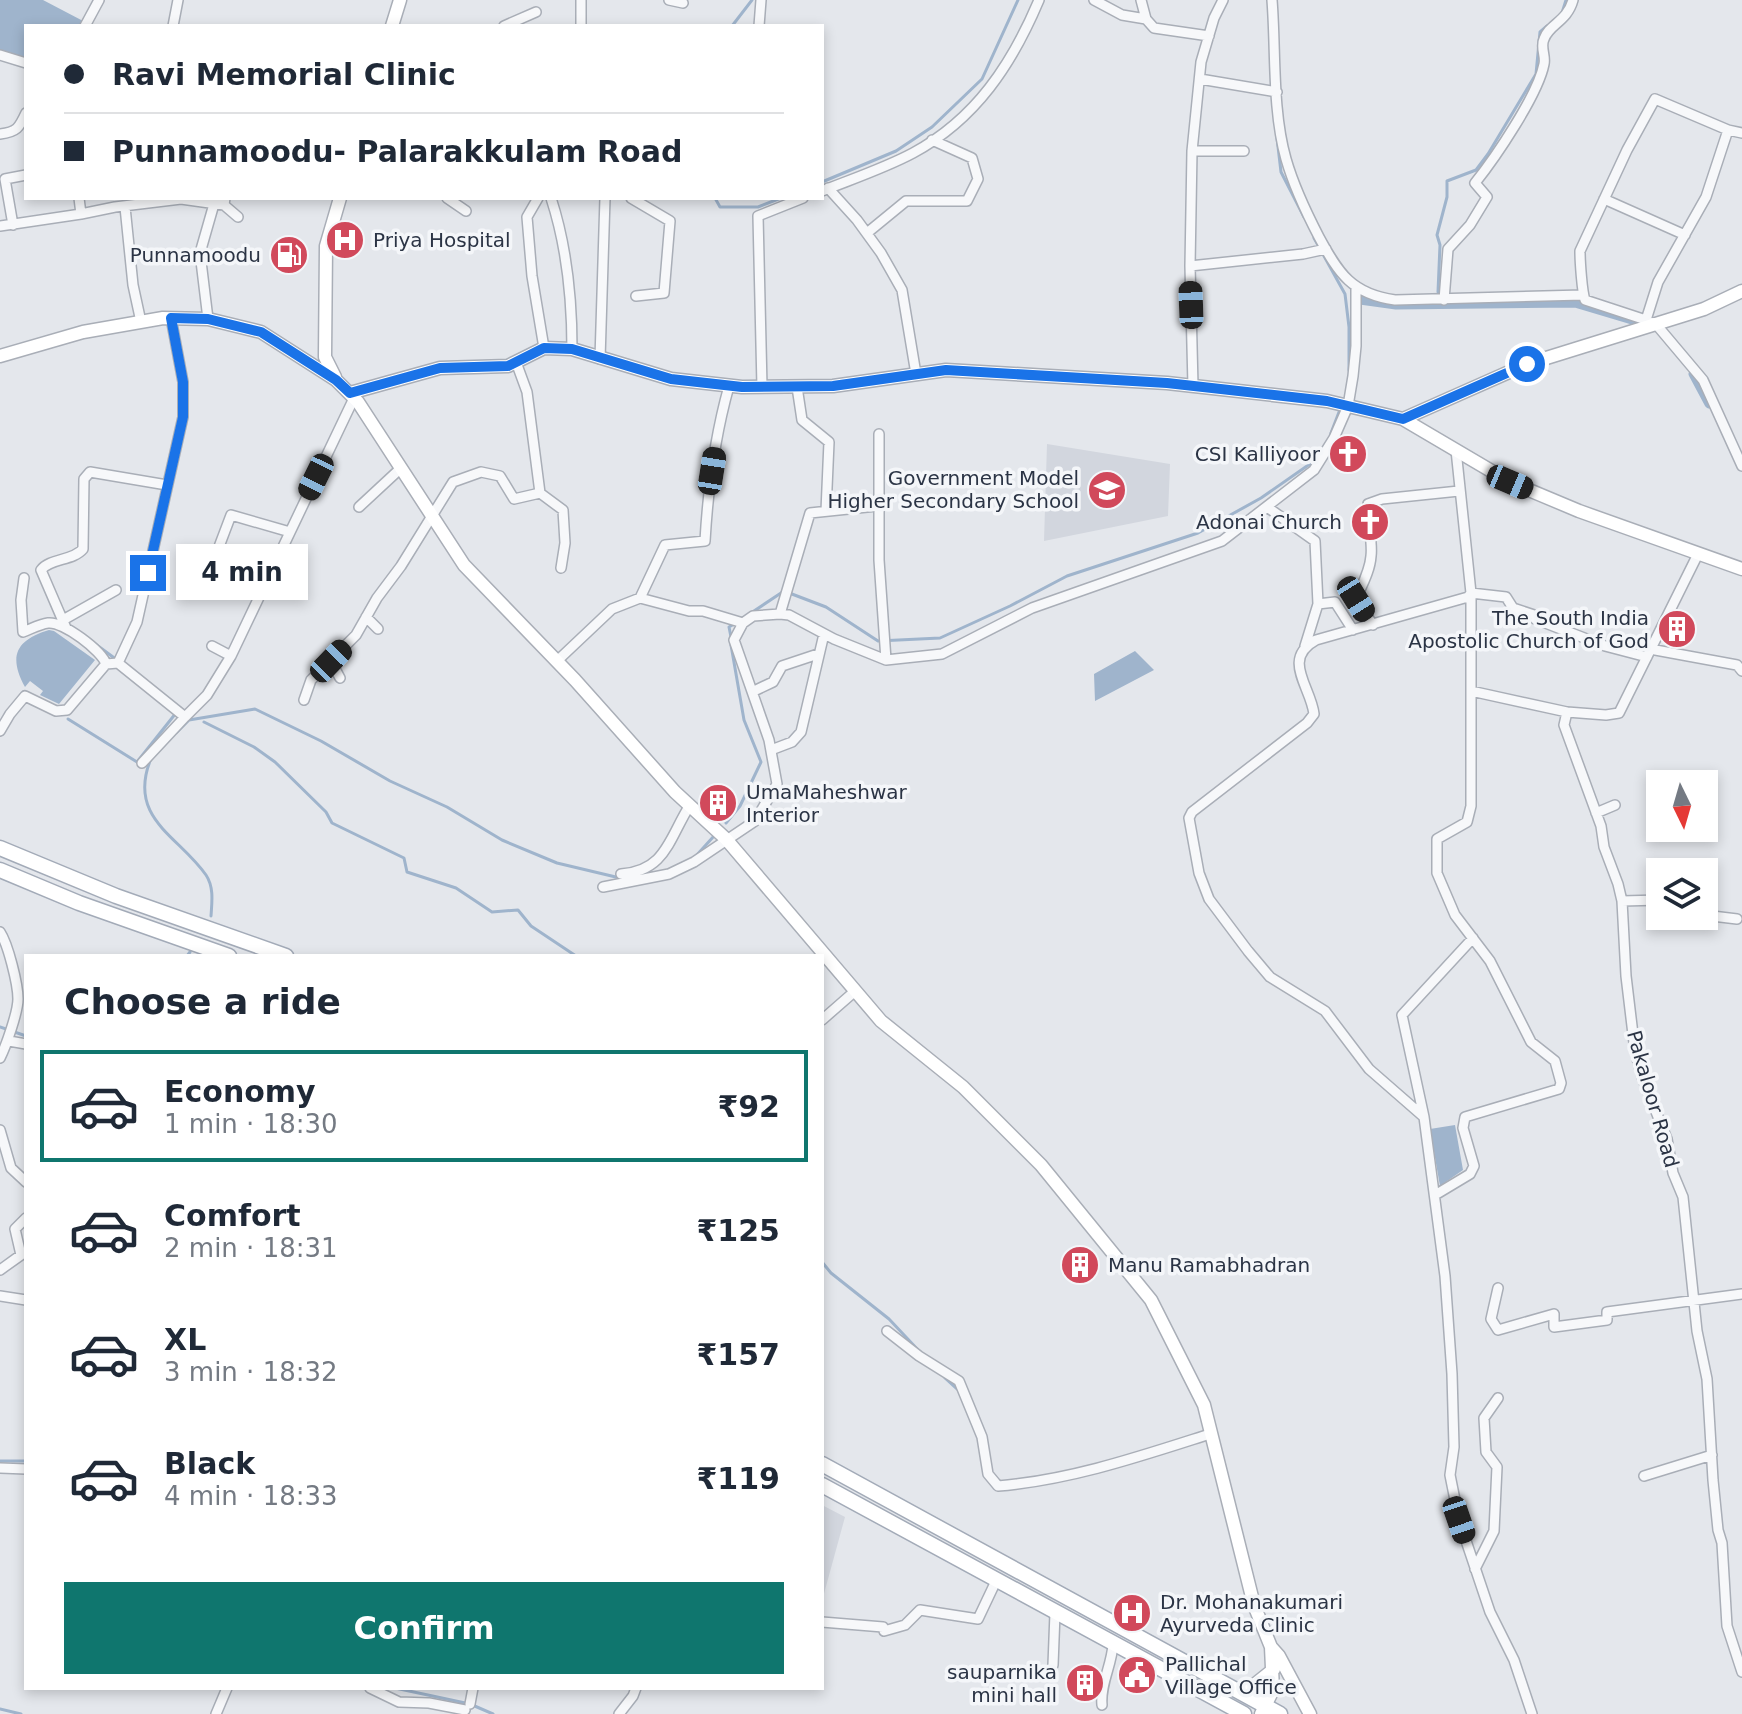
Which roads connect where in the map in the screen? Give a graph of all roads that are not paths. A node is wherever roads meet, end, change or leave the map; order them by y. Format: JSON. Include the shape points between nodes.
{"nodes":[{"id":1,"x":99,"y":0,"type":"edge"},
{"id":2,"x":178,"y":0,"type":"edge"},
{"id":3,"x":400,"y":0,"type":"edge"},
{"id":4,"x":581,"y":0,"type":"edge"},
{"id":5,"x":669,"y":0,"type":"edge"},
{"id":6,"x":761,"y":0,"type":"edge"},
{"id":7,"x":1039,"y":0,"type":"edge"},
{"id":8,"x":1094,"y":0,"type":"edge"},
{"id":9,"x":1141,"y":0,"type":"edge"},
{"id":10,"x":1223,"y":0,"type":"edge"},
{"id":11,"x":1272,"y":0,"type":"edge"},
{"id":12,"x":1573,"y":0,"type":"edge"},
{"id":13,"x":683,"y":3,"type":"dead end"},
{"id":14,"x":536,"y":12,"type":"dead end"},
{"id":15,"x":1146,"y":19,"type":"junction"},
{"id":16,"x":86,"y":24,"type":"edge"},
{"id":17,"x":173,"y":24,"type":"edge"},
{"id":18,"x":393,"y":24,"type":"edge"},
{"id":19,"x":509,"y":24,"type":"edge"},
{"id":20,"x":581,"y":24,"type":"edge"},
{"id":21,"x":759,"y":24,"type":"edge"},
{"id":22,"x":1209,"y":36,"type":"junction"},
{"id":23,"x":0,"y":55,"type":"edge"},
{"id":24,"x":24,"y":62,"type":"edge"},
{"id":25,"x":1200,"y":79,"type":"junction"},
{"id":26,"x":1276,"y":92,"type":"junction"},
{"id":27,"x":24,"y":119,"type":"edge"},
{"id":28,"x":1728,"y":130,"type":"junction"},
{"id":29,"x":1742,"y":133,"type":"edge"},
{"id":30,"x":0,"y":134,"type":"edge"},
{"id":31,"x":932,"y":140,"type":"junction"},
{"id":32,"x":1192,"y":151,"type":"junction"},
{"id":33,"x":1244,"y":151,"type":"dead end"},
{"id":34,"x":24,"y":175,"type":"edge"},
{"id":35,"x":825,"y":190,"type":"edge"},
{"id":36,"x":1604,"y":199,"type":"junction"},
{"id":37,"x":79,"y":200,"type":"edge"},
{"id":38,"x":174,"y":200,"type":"edge"},
{"id":39,"x":194,"y":200,"type":"edge"},
{"id":40,"x":339,"y":200,"type":"edge"},
{"id":41,"x":450,"y":200,"type":"edge"},
{"id":42,"x":537,"y":200,"type":"edge"},
{"id":43,"x":552,"y":200,"type":"edge"},
{"id":44,"x":605,"y":200,"type":"edge"},
{"id":45,"x":634,"y":200,"type":"edge"},
{"id":46,"x":798,"y":200,"type":"edge"},
{"id":47,"x":221,"y":202,"type":"edge"},
{"id":48,"x":125,"y":207,"type":"junction"},
{"id":49,"x":466,"y":211,"type":"dead end"},
{"id":50,"x":81,"y":214,"type":"junction"},
{"id":51,"x":238,"y":217,"type":"dead end"},
{"id":52,"x":13,"y":225,"type":"junction"},
{"id":53,"x":0,"y":226,"type":"edge"},
{"id":54,"x":867,"y":233,"type":"junction"},
{"id":55,"x":1685,"y":235,"type":"junction"},
{"id":56,"x":1322,"y":250,"type":"junction"},
{"id":57,"x":1190,"y":266,"type":"junction"},
{"id":58,"x":1356,"y":289,"type":"junction"},
{"id":59,"x":1742,"y":291,"type":"edge"},
{"id":60,"x":1583,"y":295,"type":"junction"},
{"id":61,"x":636,"y":296,"type":"dead end"},
{"id":62,"x":1444,"y":300,"type":"junction"},
{"id":63,"x":171,"y":318,"type":"junction"},
{"id":64,"x":208,"y":319,"type":"junction"},
{"id":65,"x":141,"y":322,"type":"junction"},
{"id":66,"x":1650,"y":322,"type":"junction"},
{"id":67,"x":544,"y":348,"type":"junction"},
{"id":68,"x":572,"y":349,"type":"junction"},
{"id":69,"x":0,"y":356,"type":"edge"},
{"id":70,"x":600,"y":359,"type":"junction"},
{"id":71,"x":516,"y":362,"type":"junction"},
{"id":72,"x":916,"y":374,"type":"junction"},
{"id":73,"x":336,"y":380,"type":"junction"},
{"id":74,"x":729,"y":386,"type":"junction"},
{"id":75,"x":1193,"y":386,"type":"junction"},
{"id":76,"x":762,"y":387,"type":"junction"},
{"id":77,"x":797,"y":387,"type":"junction"},
{"id":78,"x":352,"y":396,"type":"junction"},
{"id":79,"x":1348,"y":406,"type":"junction"},
{"id":80,"x":1403,"y":419,"type":"junction"},
{"id":81,"x":879,"y":434,"type":"dead end"},
{"id":82,"x":1456,"y":450,"type":"junction"},
{"id":83,"x":1742,"y":466,"type":"edge"},
{"id":84,"x":401,"y":468,"type":"junction"},
{"id":85,"x":167,"y":485,"type":"junction"},
{"id":86,"x":1459,"y":491,"type":"junction"},
{"id":87,"x":540,"y":493,"type":"junction"},
{"id":88,"x":877,"y":506,"type":"junction"},
{"id":89,"x":359,"y":507,"type":"dead end"},
{"id":90,"x":1267,"y":507,"type":"junction"},
{"id":91,"x":826,"y":511,"type":"junction"},
{"id":92,"x":431,"y":514,"type":"junction"},
{"id":93,"x":290,"y":532,"type":"junction"},
{"id":94,"x":217,"y":552,"type":"dead end"},
{"id":95,"x":1698,"y":554,"type":"junction"},
{"id":96,"x":561,"y":568,"type":"dead end"},
{"id":97,"x":1742,"y":569,"type":"edge"},
{"id":98,"x":24,"y":578,"type":"dead end"},
{"id":99,"x":116,"y":590,"type":"dead end"},
{"id":100,"x":1471,"y":593,"type":"junction"},
{"id":101,"x":640,"y":598,"type":"junction"},
{"id":102,"x":1318,"y":604,"type":"junction"},
{"id":103,"x":780,"y":614,"type":"junction"},
{"id":104,"x":366,"y":617,"type":"junction"},
{"id":105,"x":743,"y":623,"type":"junction"},
{"id":106,"x":64,"y":624,"type":"junction"},
{"id":107,"x":1373,"y":625,"type":"junction"},
{"id":108,"x":378,"y":629,"type":"dead end"},
{"id":109,"x":1353,"y":630,"type":"junction"},
{"id":110,"x":824,"y":634,"type":"junction"},
{"id":111,"x":212,"y":646,"type":"dead end"},
{"id":112,"x":1305,"y":646,"type":"junction"},
{"id":113,"x":1648,"y":653,"type":"junction"},
{"id":114,"x":818,"y":654,"type":"junction"},
{"id":115,"x":231,"y":656,"type":"junction"},
{"id":116,"x":120,"y":660,"type":"junction"},
{"id":117,"x":886,"y":660,"type":"junction"},
{"id":118,"x":331,"y":661,"type":"junction"},
{"id":119,"x":557,"y":661,"type":"junction"},
{"id":120,"x":106,"y":664,"type":"junction"},
{"id":121,"x":1742,"y":671,"type":"edge"},
{"id":122,"x":340,"y":678,"type":"dead end"},
{"id":123,"x":754,"y":691,"type":"junction"},
{"id":124,"x":1471,"y":691,"type":"junction"},
{"id":125,"x":304,"y":700,"type":"dead end"},
{"id":126,"x":1567,"y":712,"type":"junction"},
{"id":127,"x":185,"y":717,"type":"junction"},
{"id":128,"x":0,"y":731,"type":"edge"},
{"id":129,"x":771,"y":750,"type":"junction"},
{"id":130,"x":142,"y":763,"type":"dead end"},
{"id":131,"x":690,"y":805,"type":"junction"},
{"id":132,"x":1615,"y":805,"type":"dead end"},
{"id":133,"x":1596,"y":813,"type":"junction"},
{"id":134,"x":726,"y":839,"type":"junction"},
{"id":135,"x":0,"y":848,"type":"edge"},
{"id":136,"x":0,"y":870,"type":"edge"},
{"id":137,"x":621,"y":874,"type":"dead end"},
{"id":138,"x":603,"y":887,"type":"dead end"},
{"id":139,"x":1646,"y":900,"type":"edge"},
{"id":140,"x":1622,"y":901,"type":"junction"},
{"id":141,"x":1718,"y":917,"type":"edge"},
{"id":142,"x":1737,"y":919,"type":"dead end"},
{"id":143,"x":0,"y":932,"type":"edge"},
{"id":144,"x":1473,"y":938,"type":"junction"},
{"id":145,"x":210,"y":953,"type":"edge"},
{"id":146,"x":280,"y":954,"type":"edge"},
{"id":147,"x":822,"y":954,"type":"edge"},
{"id":148,"x":824,"y":956,"type":"edge"},
{"id":149,"x":854,"y":992,"type":"junction"},
{"id":150,"x":824,"y":1018,"type":"edge"},
{"id":151,"x":9,"y":1033,"type":"junction"},
{"id":152,"x":24,"y":1043,"type":"edge"},
{"id":153,"x":0,"y":1058,"type":"edge"},
{"id":154,"x":1424,"y":1117,"type":"junction"},
{"id":155,"x":0,"y":1130,"type":"edge"},
{"id":156,"x":0,"y":1165,"type":"edge"},
{"id":157,"x":11,"y":1168,"type":"junction"},
{"id":158,"x":24,"y":1180,"type":"edge"},
{"id":159,"x":1435,"y":1195,"type":"junction"},
{"id":160,"x":24,"y":1220,"type":"edge"},
{"id":161,"x":0,"y":1270,"type":"edge"},
{"id":162,"x":1498,"y":1288,"type":"dead end"},
{"id":163,"x":1742,"y":1294,"type":"edge"},
{"id":164,"x":0,"y":1296,"type":"edge"},
{"id":165,"x":24,"y":1300,"type":"edge"},
{"id":166,"x":1694,"y":1302,"type":"junction"},
{"id":167,"x":887,"y":1331,"type":"dead end"},
{"id":168,"x":1498,"y":1398,"type":"dead end"},
{"id":169,"x":1210,"y":1434,"type":"junction"},
{"id":170,"x":1712,"y":1455,"type":"junction"},
{"id":171,"x":824,"y":1465,"type":"edge"},
{"id":172,"x":0,"y":1468,"type":"edge"},
{"id":173,"x":24,"y":1469,"type":"edge"},
{"id":174,"x":1644,"y":1476,"type":"dead end"},
{"id":175,"x":824,"y":1486,"type":"edge"},
{"id":176,"x":1475,"y":1569,"type":"junction"},
{"id":177,"x":996,"y":1581,"type":"junction"},
{"id":178,"x":1055,"y":1613,"type":"junction"},
{"id":179,"x":824,"y":1622,"type":"edge"},
{"id":180,"x":1113,"y":1644,"type":"junction"},
{"id":181,"x":1271,"y":1647,"type":"junction"},
{"id":182,"x":1053,"y":1665,"type":"dead end"},
{"id":183,"x":1274,"y":1669,"type":"junction"},
{"id":184,"x":1742,"y":1672,"type":"edge"},
{"id":185,"x":226,"y":1690,"type":"edge"},
{"id":186,"x":374,"y":1690,"type":"edge"},
{"id":187,"x":472,"y":1690,"type":"edge"},
{"id":188,"x":635,"y":1690,"type":"edge"},
{"id":189,"x":1244,"y":1693,"type":"junction"},
{"id":190,"x":1102,"y":1705,"type":"dead end"},
{"id":191,"x":1264,"y":1710,"type":"edge"},
{"id":192,"x":216,"y":1714,"type":"edge"},
{"id":193,"x":619,"y":1714,"type":"edge"},
{"id":194,"x":1244,"y":1714,"type":"edge"},
{"id":195,"x":1280,"y":1714,"type":"edge"},
{"id":196,"x":1310,"y":1714,"type":"edge"},
{"id":197,"x":1532,"y":1714,"type":"edge"}],
"edges":[{"from":1,"to":16,"type":"street"},
{"from":2,"to":17,"type":"street"},
{"from":3,"to":18,"type":"main road"},
{"from":4,"to":20,"type":"street"},
{"from":5,"to":13,"type":"street"},
{"from":6,"to":21,"type":"street"},
{"from":7,"to":31,"type":"street","via":[[1003,73],[975,106]]},
{"from":8,"to":15,"type":"street","via":[[1122,15]]},
{"from":9,"to":15,"type":"street"},
{"from":10,"to":22,"type":"street"},
{"from":11,"to":26,"type":"street"},
{"from":12,"to":62,"type":"street","via":[[1569,14],[1544,37],[1545,61],[1537,82],[1497,157],[1475,183],[1487,197],[1448,249]]},
{"from":14,"to":19,"type":"street"},
{"from":15,"to":22,"type":"street","via":[[1154,28]]},
{"from":22,"to":25,"type":"street"},
{"from":23,"to":24,"type":"street"},
{"from":25,"to":26,"type":"street"},
{"from":25,"to":32,"type":"street"},
{"from":26,"to":56,"type":"street","via":[[1285,156]]},
{"from":27,"to":30,"type":"street","via":[[14,132]]},
{"from":28,"to":29,"type":"street"},
{"from":28,"to":36,"type":"street","via":[[1655,99]]},
{"from":28,"to":55,"type":"street","via":[[1706,197]]},
{"from":31,"to":35,"type":"street"},
{"from":31,"to":54,"type":"street","via":[[972,158],[978,179],[967,201],[906,201]]},
{"from":32,"to":33,"type":"street"},
{"from":32,"to":57,"type":"street"},
{"from":34,"to":52,"type":"street","via":[[5,179]]},
{"from":35,"to":54,"type":"street"},
{"from":36,"to":55,"type":"street"},
{"from":36,"to":60,"type":"street","via":[[1580,251]]},
{"from":37,"to":50,"type":"street"},
{"from":38,"to":48,"type":"street"},
{"from":39,"to":47,"type":"street"},
{"from":40,"to":73,"type":"main road","via":[[326,246],[325,357]]},
{"from":41,"to":49,"type":"street"},
{"from":42,"to":67,"type":"street","via":[[527,217]]},
{"from":43,"to":68,"type":"street","via":[[563,235]]},
{"from":44,"to":70,"type":"street"},
{"from":45,"to":61,"type":"street","via":[[670,221],[664,293]]},
{"from":46,"to":76,"type":"street","via":[[758,216]]},
{"from":47,"to":51,"type":"street"},
{"from":47,"to":64,"type":"street","via":[[200,253]]},
{"from":48,"to":50,"type":"street"},
{"from":48,"to":65,"type":"street"},
{"from":50,"to":52,"type":"street"},
{"from":52,"to":53,"type":"street"},
{"from":54,"to":72,"type":"street","via":[[902,290]]},
{"from":55,"to":66,"type":"street","via":[[1658,282]]},
{"from":56,"to":57,"type":"street"},
{"from":56,"to":58,"type":"street"},
{"from":57,"to":75,"type":"street"},
{"from":58,"to":62,"type":"street","via":[[1395,300]]},
{"from":58,"to":79,"type":"street"},
{"from":59,"to":66,"type":"main road","via":[[1704,309]]},
{"from":60,"to":62,"type":"street"},
{"from":60,"to":66,"type":"street"},
{"from":63,"to":64,"type":"main road"},
{"from":63,"to":65,"type":"main road"},
{"from":63,"to":85,"type":"street","via":[[183,382],[183,417]]},
{"from":64,"to":73,"type":"main road","via":[[261,332]]},
{"from":65,"to":69,"type":"main road"},
{"from":66,"to":80,"type":"main road","via":[[1527,364]]},
{"from":66,"to":83,"type":"street","via":[[1703,380]]},
{"from":67,"to":68,"type":"main road"},
{"from":67,"to":71,"type":"main road"},
{"from":68,"to":70,"type":"main road"},
{"from":70,"to":74,"type":"main road","via":[[671,379]]},
{"from":71,"to":78,"type":"main road","via":[[440,368]]},
{"from":71,"to":87,"type":"street","via":[[527,392]]},
{"from":72,"to":75,"type":"main road","via":[[946,370]]},
{"from":72,"to":77,"type":"main road"},
{"from":73,"to":78,"type":"main road"},
{"from":74,"to":76,"type":"main road"},
{"from":74,"to":101,"type":"street","via":[[707,498],[705,541],[665,545]]},
{"from":75,"to":79,"type":"main road"},
{"from":76,"to":77,"type":"main road"},
{"from":77,"to":91,"type":"street","via":[[802,420],[829,442]]},
{"from":78,"to":84,"type":"main road"},
{"from":78,"to":93,"type":"street"},
{"from":79,"to":80,"type":"main road"},
{"from":79,"to":90,"type":"street","via":[[1314,470]]},
{"from":80,"to":82,"type":"main road"},
{"from":81,"to":88,"type":"street"},
{"from":82,"to":86,"type":"street"},
{"from":82,"to":95,"type":"main road","via":[[1510,482]]},
{"from":84,"to":89,"type":"street"},
{"from":84,"to":92,"type":"main road"},
{"from":85,"to":106,"type":"street","via":[[86,474],[83,549],[41,568]]},
{"from":85,"to":116,"type":"street","via":[[137,622]]},
{"from":86,"to":100,"type":"street"},
{"from":86,"to":107,"type":"street","via":[[1368,504],[1372,553],[1356,599]]},
{"from":87,"to":92,"type":"street","via":[[514,499],[500,476],[481,472],[453,482]]},
{"from":87,"to":96,"type":"street","via":[[563,510]]},
{"from":88,"to":91,"type":"street"},
{"from":88,"to":117,"type":"street"},
{"from":90,"to":102,"type":"street","via":[[1315,541]]},
{"from":90,"to":117,"type":"street","via":[[1222,541],[1032,608],[942,654]]},
{"from":91,"to":103,"type":"street","via":[[810,513]]},
{"from":92,"to":104,"type":"street"},
{"from":92,"to":119,"type":"main road","via":[[464,565]]},
{"from":93,"to":94,"type":"street","via":[[231,515]]},
{"from":93,"to":115,"type":"street"},
{"from":95,"to":97,"type":"main road"},
{"from":95,"to":113,"type":"street"},
{"from":98,"to":106,"type":"street","via":[[21,600],[27,627]]},
{"from":99,"to":106,"type":"street"},
{"from":100,"to":107,"type":"street"},
{"from":100,"to":113,"type":"street","via":[[1506,597],[1513,608],[1535,619],[1605,646]]},
{"from":100,"to":124,"type":"street"},
{"from":101,"to":105,"type":"street"},
{"from":101,"to":119,"type":"street","via":[[612,609]]},
{"from":102,"to":109,"type":"street","via":[[1335,602]]},
{"from":102,"to":112,"type":"street"},
{"from":103,"to":105,"type":"street","via":[[753,616]]},
{"from":103,"to":110,"type":"street"},
{"from":104,"to":108,"type":"street"},
{"from":104,"to":118,"type":"street"},
{"from":105,"to":123,"type":"street","via":[[734,640]]},
{"from":106,"to":120,"type":"street"},
{"from":107,"to":109,"type":"street"},
{"from":109,"to":112,"type":"street"},
{"from":110,"to":114,"type":"street"},
{"from":110,"to":117,"type":"street"},
{"from":111,"to":115,"type":"street"},
{"from":112,"to":154,"type":"street","via":[[1298,665],[1314,714],[1192,812],[1199,873],[1209,899],[1270,977],[1325,1011],[1369,1069]]},
{"from":113,"to":121,"type":"street","via":[[1737,665]]},
{"from":113,"to":126,"type":"street","via":[[1619,713]]},
{"from":114,"to":123,"type":"street","via":[[782,666],[773,682]]},
{"from":114,"to":129,"type":"street","via":[[801,732]]},
{"from":115,"to":127,"type":"street","via":[[207,695]]},
{"from":116,"to":120,"type":"street"},
{"from":116,"to":127,"type":"street"},
{"from":118,"to":122,"type":"street"},
{"from":118,"to":125,"type":"street","via":[[311,680]]},
{"from":119,"to":131,"type":"main road"},
{"from":120,"to":128,"type":"street","via":[[67,710],[56,711],[25,696]]},
{"from":123,"to":129,"type":"street"},
{"from":124,"to":126,"type":"street"},
{"from":124,"to":144,"type":"street","via":[[1471,806],[1467,822],[1437,839],[1437,873],[1455,915]]},
{"from":126,"to":133,"type":"street","name":"Pakaloor Road","via":[[1564,725]]},
{"from":127,"to":130,"type":"street"},
{"from":129,"to":134,"type":"street","via":[[777,784],[755,821]]},
{"from":131,"to":134,"type":"main road"},
{"from":131,"to":137,"type":"street","via":[[661,859]]},
{"from":132,"to":133,"type":"street"},
{"from":133,"to":140,"type":"street","name":"Pakaloor Road"},
{"from":134,"to":138,"type":"street","via":[[669,874]]},
{"from":134,"to":147,"type":"main road"},
{"from":135,"to":146,"type":"main road"},
{"from":136,"to":145,"type":"main road"},
{"from":139,"to":140,"type":"street"},
{"from":140,"to":166,"type":"street","name":"Pakaloor Road","via":[[1635,1051],[1683,1197]]},
{"from":141,"to":142,"type":"street"},
{"from":143,"to":151,"type":"street","via":[[18,994]]},
{"from":144,"to":154,"type":"street","via":[[1402,1015]]},
{"from":144,"to":159,"type":"street","via":[[1531,1042],[1555,1061],[1561,1083],[1545,1095],[1465,1117],[1474,1166],[1470,1174]]},
{"from":148,"to":149,"type":"main road"},
{"from":149,"to":150,"type":"street"},
{"from":149,"to":169,"type":"main road","via":[[881,1021],[963,1087],[1041,1165],[1151,1300],[1204,1405]]},
{"from":151,"to":152,"type":"street"},
{"from":151,"to":153,"type":"street"},
{"from":154,"to":159,"type":"street"},
{"from":155,"to":157,"type":"street"},
{"from":156,"to":157,"type":"street"},
{"from":157,"to":158,"type":"street"},
{"from":159,"to":176,"type":"street","via":[[1452,1374],[1450,1475]]},
{"from":160,"to":161,"type":"street","via":[[15,1229],[21,1255]]},
{"from":162,"to":166,"type":"street","via":[[1491,1319],[1498,1330],[1554,1314],[1554,1327],[1607,1320],[1607,1312]]},
{"from":163,"to":166,"type":"street"},
{"from":164,"to":165,"type":"street"},
{"from":166,"to":170,"type":"street","name":"Pakaloor Road"},
{"from":167,"to":169,"type":"street","via":[[959,1381],[982,1437],[988,1474],[998,1486],[1115,1464]]},
{"from":168,"to":176,"type":"street","via":[[1484,1418],[1486,1452],[1497,1467],[1494,1531]]},
{"from":169,"to":181,"type":"main road","via":[[1254,1605]]},
{"from":170,"to":174,"type":"street"},
{"from":170,"to":184,"type":"street","name":"Pakaloor Road","via":[[1727,1626]]},
{"from":171,"to":189,"type":"main road"},
{"from":172,"to":173,"type":"street"},
{"from":175,"to":177,"type":"main road"},
{"from":176,"to":197,"type":"street"},
{"from":177,"to":178,"type":"main road"},
{"from":177,"to":179,"type":"street","via":[[978,1619],[920,1610],[905,1625],[884,1631]]},
{"from":178,"to":180,"type":"main road"},
{"from":178,"to":182,"type":"street"},
{"from":180,"to":190,"type":"street"},
{"from":180,"to":194,"type":"main road"},
{"from":181,"to":183,"type":"main road"},
{"from":181,"to":196,"type":"main road"},
{"from":183,"to":189,"type":"main road"},
{"from":183,"to":191,"type":"main road","via":[[1273,1690]]},
{"from":185,"to":192,"type":"street"},
{"from":186,"to":187,"type":"street","via":[[399,1702],[468,1707]]},
{"from":188,"to":193,"type":"street"},
{"from":189,"to":191,"type":"main road"},
{"from":191,"to":195,"type":"main road"}]}
